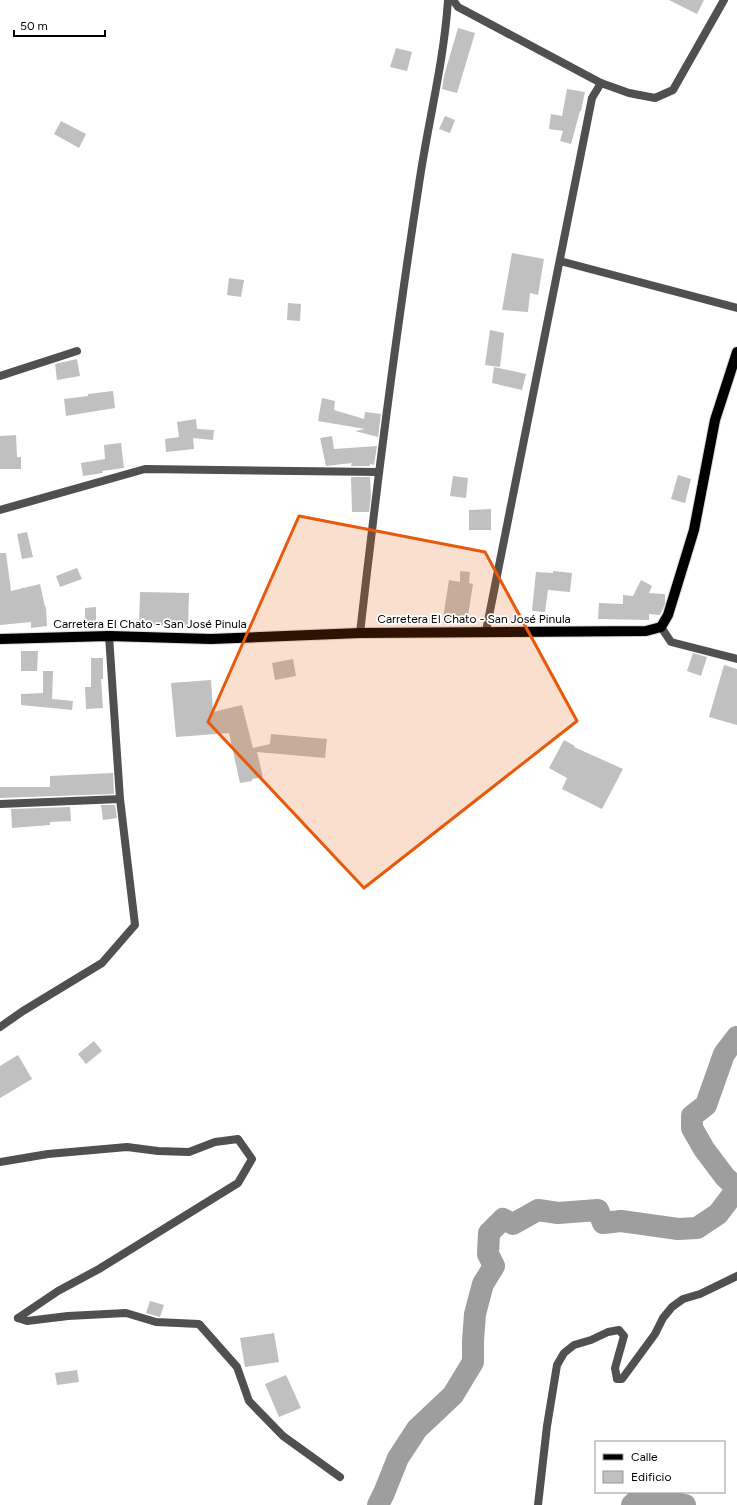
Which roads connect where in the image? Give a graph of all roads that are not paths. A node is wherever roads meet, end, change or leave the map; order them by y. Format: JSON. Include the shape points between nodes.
{"nodes":[{"id":1,"x":448,"y":0,"type":"edge"},
{"id":2,"x":453,"y":0,"type":"edge"},
{"id":3,"x":724,"y":0,"type":"edge"},
{"id":4,"x":601,"y":83,"type":"junction"},
{"id":5,"x":560,"y":262,"type":"junction"},
{"id":6,"x":737,"y":308,"type":"edge"},
{"id":7,"x":77,"y":351,"type":"dead end"},
{"id":8,"x":737,"y":352,"type":"edge"},
{"id":9,"x":0,"y":376,"type":"edge"},
{"id":10,"x":378,"y":472,"type":"junction"},
{"id":11,"x":0,"y":510,"type":"edge"},
{"id":12,"x":660,"y":628,"type":"junction"},
{"id":13,"x":486,"y":631,"type":"junction"},
{"id":14,"x":360,"y":633,"type":"junction"},
{"id":15,"x":109,"y":636,"type":"junction"},
{"id":16,"x":0,"y":639,"type":"edge"},
{"id":17,"x":737,"y":659,"type":"edge"},
{"id":18,"x":120,"y":799,"type":"junction"},
{"id":19,"x":0,"y":804,"type":"edge"},
{"id":20,"x":0,"y":1027,"type":"edge"},
{"id":21,"x":0,"y":1162,"type":"edge"},
{"id":22,"x":737,"y":1276,"type":"edge"},
{"id":23,"x":340,"y":1477,"type":"dead end"},
{"id":24,"x":538,"y":1505,"type":"edge"}],
"edges":[{"from":1,"to":10,"type":"street","via":[[446,32],[419,182]]},
{"from":2,"to":4,"type":"street","via":[[458,8]]},
{"from":3,"to":4,"type":"street","via":[[673,90],[655,98],[629,93]]},
{"from":4,"to":5,"type":"street","via":[[592,98]]},
{"from":5,"to":6,"type":"street"},
{"from":5,"to":13,"type":"street"},
{"from":7,"to":9,"type":"street"},
{"from":8,"to":12,"type":"main road","via":[[715,420],[694,530],[668,615]]},
{"from":10,"to":11,"type":"street","via":[[145,469]]},
{"from":10,"to":14,"type":"street"},
{"from":12,"to":13,"type":"main road","name":"Carretera El Chato - San José Pinula","via":[[646,631]]},
{"from":12,"to":17,"type":"street","via":[[671,642]]},
{"from":13,"to":14,"type":"main road","name":"Carretera El Chato - San José Pinula"},
{"from":14,"to":15,"type":"main road","name":"Carretera El Chato - San José Pinula","via":[[211,640]]},
{"from":15,"to":16,"type":"main road","name":"Carretera El Chato - San José Pinula"},
{"from":15,"to":18,"type":"street"},
{"from":18,"to":19,"type":"street"},
{"from":18,"to":20,"type":"street","via":[[135,925],[102,963]]},
{"from":21,"to":23,"type":"street","via":[[48,1154],[127,1147],[189,1152],[215,1142],[238,1139],[252,1159],[238,1183],[99,1269],[58,1291],[18,1318],[27,1321],[126,1313],[156,1322],[199,1324],[236,1367],[249,1401],[283,1436]]},
{"from":22,"to":24,"type":"street","via":[[700,1294],[683,1299],[672,1307],[622,1379],[617,1379],[615,1368],[624,1336],[619,1330],[574,1345],[564,1353],[557,1365],[554,1378]]}]}
